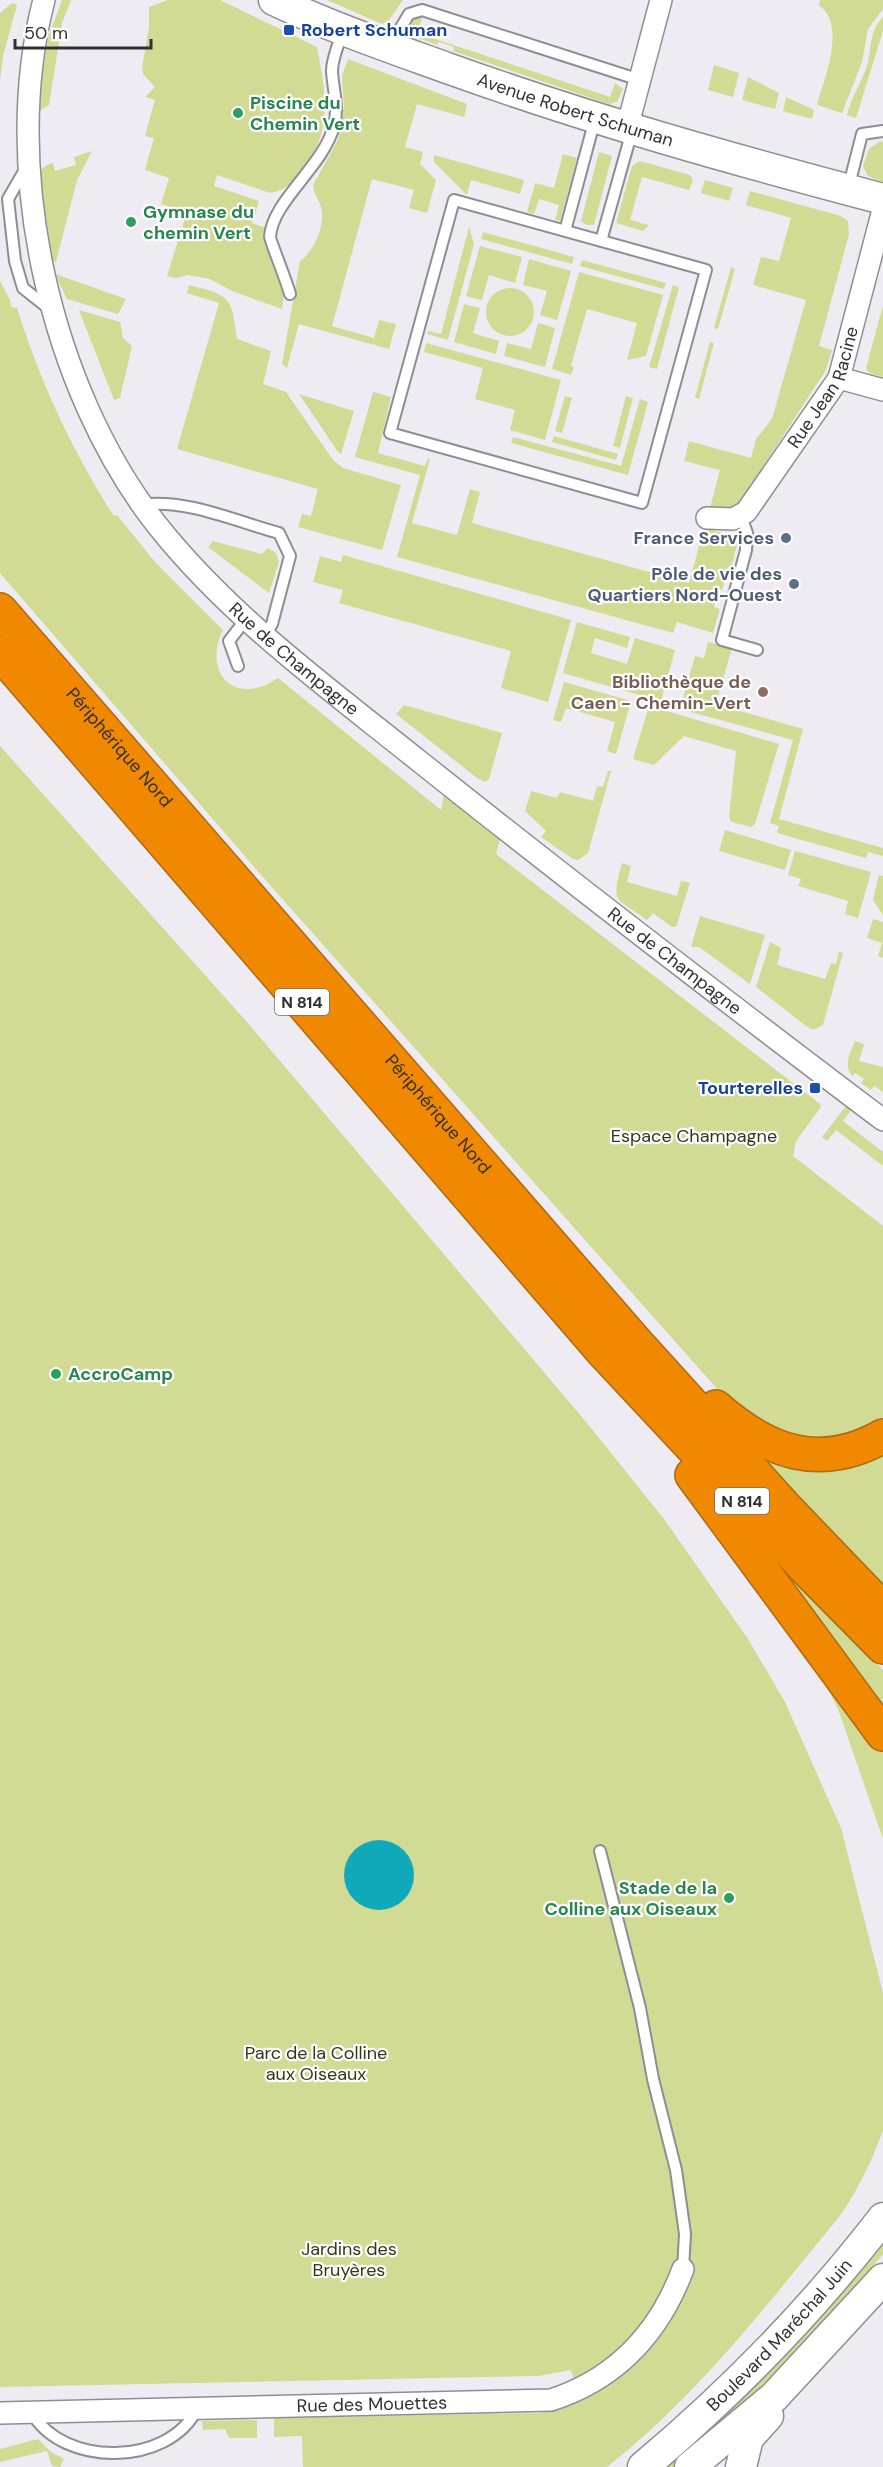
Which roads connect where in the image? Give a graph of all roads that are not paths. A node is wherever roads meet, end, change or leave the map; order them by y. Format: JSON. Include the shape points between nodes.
{"nodes":[{"id":1,"x":44,"y":0,"type":"edge"},
{"id":2,"x":274,"y":0,"type":"edge"},
{"id":3,"x":661,"y":0,"type":"edge"},
{"id":4,"x":343,"y":31,"type":"junction"},
{"id":5,"x":389,"y":47,"type":"junction"},
{"id":6,"x":640,"y":81,"type":"junction"},
{"id":7,"x":595,"y":119,"type":"junction"},
{"id":8,"x":630,"y":129,"type":"junction"},
{"id":9,"x":883,"y":131,"type":"edge"},
{"id":10,"x":848,"y":189,"type":"junction"},
{"id":11,"x":883,"y":199,"type":"edge"},
{"id":12,"x":883,"y":210,"type":"edge"},
{"id":13,"x":565,"y":231,"type":"junction"},
{"id":14,"x":601,"y":241,"type":"junction"},
{"id":15,"x":290,"y":294,"type":"dead end"},
{"id":16,"x":839,"y":378,"type":"junction"},
{"id":17,"x":883,"y":390,"type":"edge"},
{"id":18,"x":142,"y":505,"type":"junction"},
{"id":19,"x":741,"y":516,"type":"junction"},
{"id":20,"x":707,"y":518,"type":"dead end"},
{"id":21,"x":0,"y":610,"type":"edge"},
{"id":22,"x":246,"y":619,"type":"junction"},
{"id":23,"x":265,"y":635,"type":"junction"},
{"id":24,"x":757,"y":650,"type":"dead end"},
{"id":25,"x":0,"y":653,"type":"edge"},
{"id":26,"x":238,"y":666,"type":"dead end"},
{"id":27,"x":883,"y":1120,"type":"edge"},
{"id":28,"x":635,"y":1341,"type":"junction"},
{"id":29,"x":603,"y":1352,"type":"junction"},
{"id":30,"x":883,"y":1436,"type":"edge"},
{"id":31,"x":883,"y":1609,"type":"edge"},
{"id":32,"x":883,"y":1647,"type":"edge"},
{"id":33,"x":883,"y":1734,"type":"edge"},
{"id":34,"x":600,"y":1851,"type":"dead end"},
{"id":35,"x":883,"y":2218,"type":"edge"},
{"id":36,"x":683,"y":2269,"type":"joint"},
{"id":37,"x":883,"y":2279,"type":"edge"},
{"id":38,"x":774,"y":2397,"type":"junction"},
{"id":39,"x":197,"y":2409,"type":"junction"},
{"id":40,"x":0,"y":2413,"type":"edge"},
{"id":41,"x":32,"y":2413,"type":"junction"},
{"id":42,"x":643,"y":2467,"type":"edge"},
{"id":43,"x":690,"y":2467,"type":"edge"},
{"id":44,"x":741,"y":2467,"type":"edge"}],
"edges":[{"from":1,"to":18,"type":"street","name":"Rue de Champagne","via":[[34,34],[21,122],[23,173],[37,272],[80,393]]},
{"from":2,"to":4,"type":"main road","name":"Avenue Robert Schuman"},
{"from":3,"to":6,"type":"street"},
{"from":4,"to":5,"type":"main road","name":"Avenue Robert Schuman"},
{"from":4,"to":15,"type":"lane","via":[[332,70],[337,111],[334,126],[304,180],[281,205],[270,238]]},
{"from":5,"to":6,"type":"lane","via":[[409,14],[422,10]]},
{"from":5,"to":7,"type":"main road","name":"Avenue Robert Schuman"},
{"from":6,"to":8,"type":"street"},
{"from":7,"to":8,"type":"main road","name":"Avenue Robert Schuman"},
{"from":7,"to":13,"type":"lane"},
{"from":8,"to":10,"type":"main road","name":"Avenue Robert Schuman"},
{"from":8,"to":14,"type":"lane"},
{"from":9,"to":10,"type":"lane","via":[[862,134]]},
{"from":10,"to":11,"type":"main road","name":"Avenue Robert Schuman"},
{"from":12,"to":16,"type":"street","name":"Rue Jean Racine"},
{"from":13,"to":14,"type":"lane"},
{"from":13,"to":14,"type":"lane","via":[[454,200],[390,433],[642,503],[706,270]]},
{"from":16,"to":17,"type":"street"},
{"from":16,"to":19,"type":"street","name":"Rue Jean Racine"},
{"from":18,"to":22,"type":"street","name":"Rue de Champagne","via":[[174,546]]},
{"from":18,"to":23,"type":"lane","via":[[158,502],[181,506],[279,533],[290,556],[272,624]]},
{"from":19,"to":20,"type":"street"},
{"from":19,"to":24,"type":"lane","via":[[747,533],[746,550],[722,640]]},
{"from":21,"to":28,"type":"highway","name":"Périphérique Nord","number":"N 814"},
{"from":22,"to":23,"type":"street","name":"Rue de Champagne"},
{"from":22,"to":26,"type":"lane","via":[[229,641]]},
{"from":23,"to":27,"type":"street","name":"Rue de Champagne","via":[[560,873]]},
{"from":25,"to":29,"type":"highway","name":"Périphérique Nord","number":"N 814"},
{"from":28,"to":30,"type":"highway","via":[[673,1362],[742,1430],[770,1445],[826,1455],[863,1446]]},
{"from":28,"to":31,"type":"highway","name":"Périphérique Nord","number":"N 814"},
{"from":29,"to":32,"type":"highway","name":"Périphérique Nord","number":"N 814"},
{"from":29,"to":33,"type":"highway"},
{"from":34,"to":36,"type":"lane","via":[[676,2170],[685,2234]]},
{"from":35,"to":42,"type":"main road","name":"Boulevard Maréchal Juin","via":[[806,2310],[723,2396]]},
{"from":36,"to":39,"type":"street","name":"Rue des Mouettes","via":[[656,2326],[623,2361],[572,2394],[551,2400]]},
{"from":37,"to":38,"type":"main road","name":"Boulevard Maréchal Juin"},
{"from":38,"to":43,"type":"main road","name":"Boulevard Maréchal Juin"},
{"from":38,"to":44,"type":"main road","via":[[768,2416],[748,2438]]},
{"from":39,"to":41,"type":"street","name":"Rue des Mouettes"},
{"from":39,"to":41,"type":"lane","via":[[185,2429],[167,2446],[144,2458],[119,2463],[91,2461],[72,2454],[48,2436]]},
{"from":40,"to":41,"type":"street","name":"Rue des Mouettes"}]}
